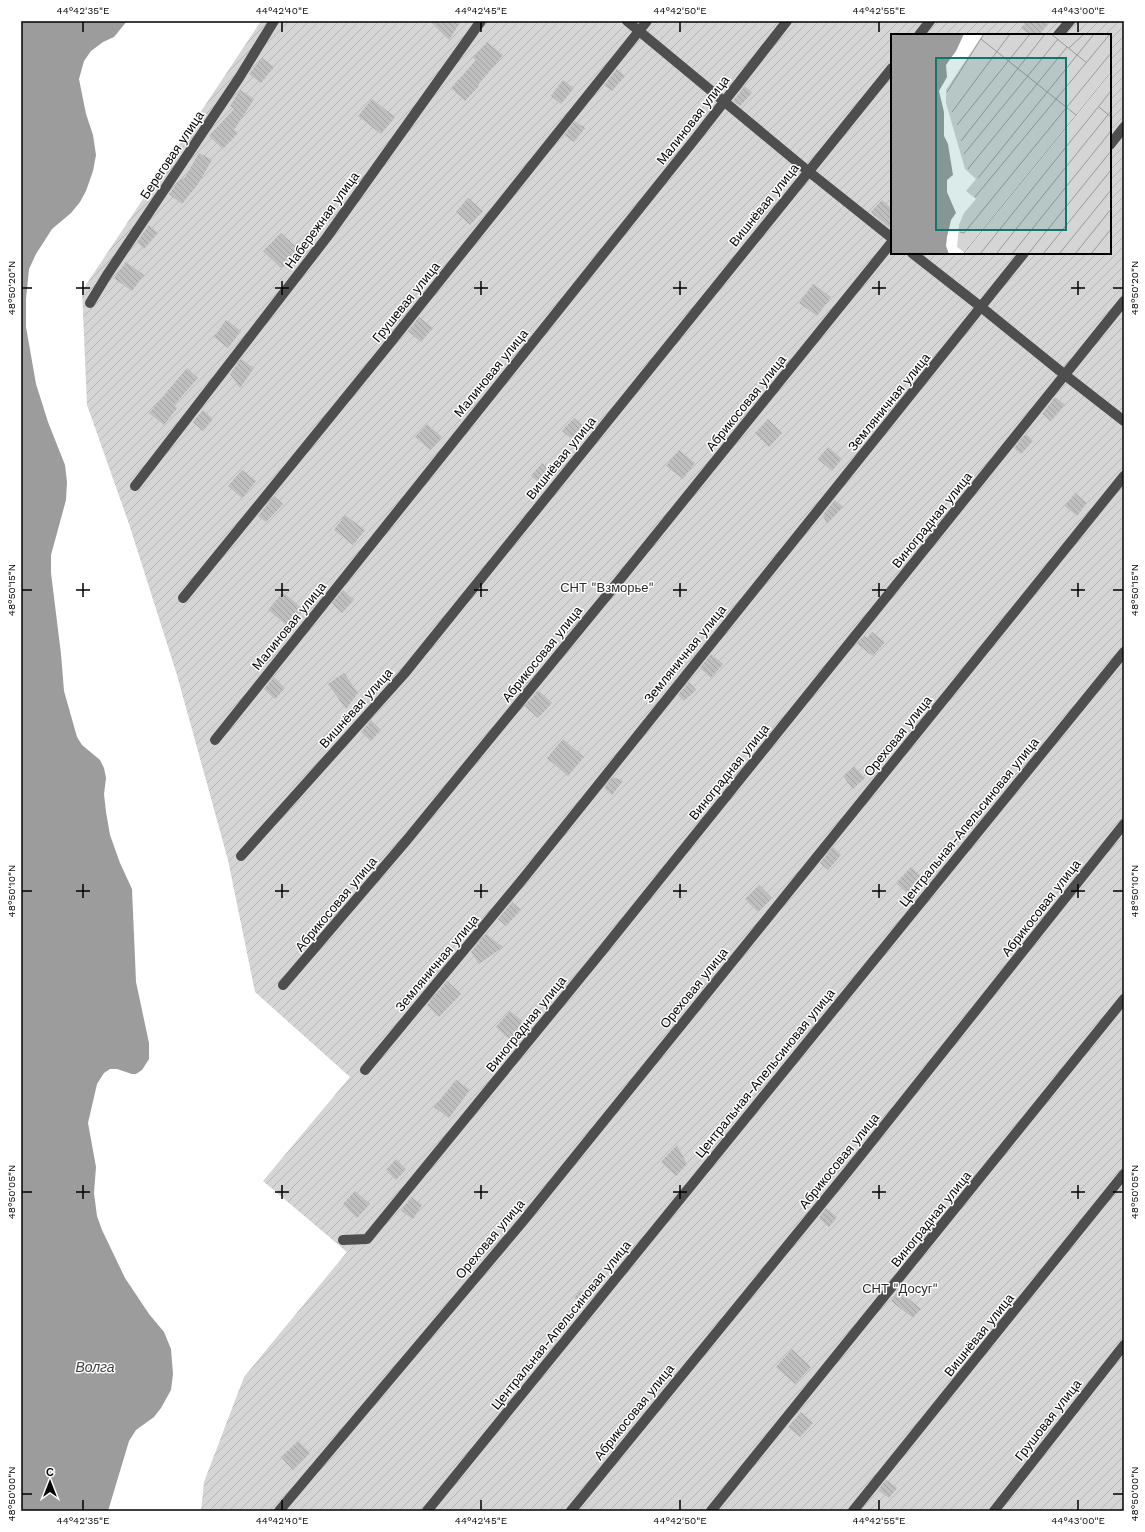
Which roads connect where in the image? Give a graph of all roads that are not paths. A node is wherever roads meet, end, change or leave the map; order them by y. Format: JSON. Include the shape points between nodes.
{"nodes":[{"id":1,"x":274,"y":21,"type":"edge"},
{"id":2,"x":481,"y":21,"type":"edge"},
{"id":3,"x":627,"y":21,"type":"edge"},
{"id":4,"x":647,"y":21,"type":"edge"},
{"id":5,"x":787,"y":21,"type":"edge"},
{"id":6,"x":930,"y":21,"type":"edge"},
{"id":7,"x":1070,"y":21,"type":"edge"},
{"id":8,"x":639,"y":31,"type":"junction"},
{"id":9,"x":919,"y":34,"type":"edge"},
{"id":10,"x":1059,"y":34,"type":"edge"},
{"id":11,"x":891,"y":69,"type":"edge"},
{"id":12,"x":724,"y":101,"type":"junction"},
{"id":13,"x":1124,"y":127,"type":"edge"},
{"id":14,"x":1111,"y":144,"type":"edge"},
{"id":15,"x":808,"y":171,"type":"junction"},
{"id":16,"x":891,"y":237,"type":"edge"},
{"id":17,"x":891,"y":243,"type":"edge"},
{"id":18,"x":913,"y":254,"type":"edge"},
{"id":19,"x":1023,"y":254,"type":"edge"},
{"id":20,"x":1124,"y":301,"type":"edge"},
{"id":21,"x":90,"y":303,"type":"dead end"},
{"id":22,"x":981,"y":307,"type":"junction"},
{"id":23,"x":1065,"y":375,"type":"junction"},
{"id":24,"x":1124,"y":421,"type":"edge"},
{"id":25,"x":1124,"y":476,"type":"edge"},
{"id":26,"x":135,"y":486,"type":"dead end"},
{"id":27,"x":183,"y":598,"type":"dead end"},
{"id":28,"x":1124,"y":652,"type":"edge"},
{"id":29,"x":215,"y":740,"type":"dead end"},
{"id":30,"x":1124,"y":824,"type":"edge"},
{"id":31,"x":241,"y":856,"type":"dead end"},
{"id":32,"x":283,"y":985,"type":"dead end"},
{"id":33,"x":1124,"y":999,"type":"edge"},
{"id":34,"x":365,"y":1070,"type":"dead end"},
{"id":35,"x":1124,"y":1174,"type":"edge"},
{"id":36,"x":343,"y":1240,"type":"dead end"},
{"id":37,"x":1124,"y":1345,"type":"edge"},
{"id":38,"x":279,"y":1511,"type":"edge"},
{"id":39,"x":427,"y":1511,"type":"edge"},
{"id":40,"x":571,"y":1511,"type":"edge"},
{"id":41,"x":711,"y":1511,"type":"edge"},
{"id":42,"x":853,"y":1511,"type":"edge"},
{"id":43,"x":994,"y":1511,"type":"edge"}],
"edges":[{"from":1,"to":21,"type":"lane","name":"Береговая улица"},
{"from":2,"to":26,"type":"lane","name":"Набережная улица","via":[[327,237]]},
{"from":3,"to":8,"type":"lane"},
{"from":4,"to":8,"type":"lane","name":"Грушевая улица"},
{"from":5,"to":12,"type":"lane","name":"Малиновая улица"},
{"from":6,"to":9,"type":"lane"},
{"from":7,"to":10,"type":"lane"},
{"from":8,"to":12,"type":"lane"},
{"from":8,"to":27,"type":"lane","name":"Грушевая улица"},
{"from":11,"to":15,"type":"lane","name":"Вишнёвая улица"},
{"from":12,"to":15,"type":"lane"},
{"from":12,"to":29,"type":"lane","name":"Малиновая улица"},
{"from":13,"to":14,"type":"lane"},
{"from":15,"to":16,"type":"lane"},
{"from":15,"to":31,"type":"lane","name":"Вишнёвая улица","via":[[404,674]]},
{"from":17,"to":32,"type":"lane","name":"Абрикосовая улица","via":[[406,841]]},
{"from":18,"to":22,"type":"lane"},
{"from":19,"to":22,"type":"lane","name":"Земляничная улица"},
{"from":20,"to":23,"type":"lane","name":"Виноградная улица"},
{"from":22,"to":23,"type":"lane"},
{"from":22,"to":34,"type":"lane","name":"Земляничная улица","via":[[526,875]]},
{"from":23,"to":24,"type":"lane"},
{"from":23,"to":36,"type":"lane","name":"Виноградная улица","via":[[367,1239]]},
{"from":25,"to":38,"type":"lane","name":"Ореховая улица","via":[[529,1214]]},
{"from":28,"to":39,"type":"lane","name":"Центральная-Апельсиновая улица"},
{"from":30,"to":40,"type":"lane","name":"Абрикосовая улица","via":[[844,1176]]},
{"from":33,"to":41,"type":"lane","name":"Виноградная улица"},
{"from":35,"to":42,"type":"lane","name":"Вишнёвая улица"},
{"from":37,"to":43,"type":"lane","name":"Грушовая улица"}]}
